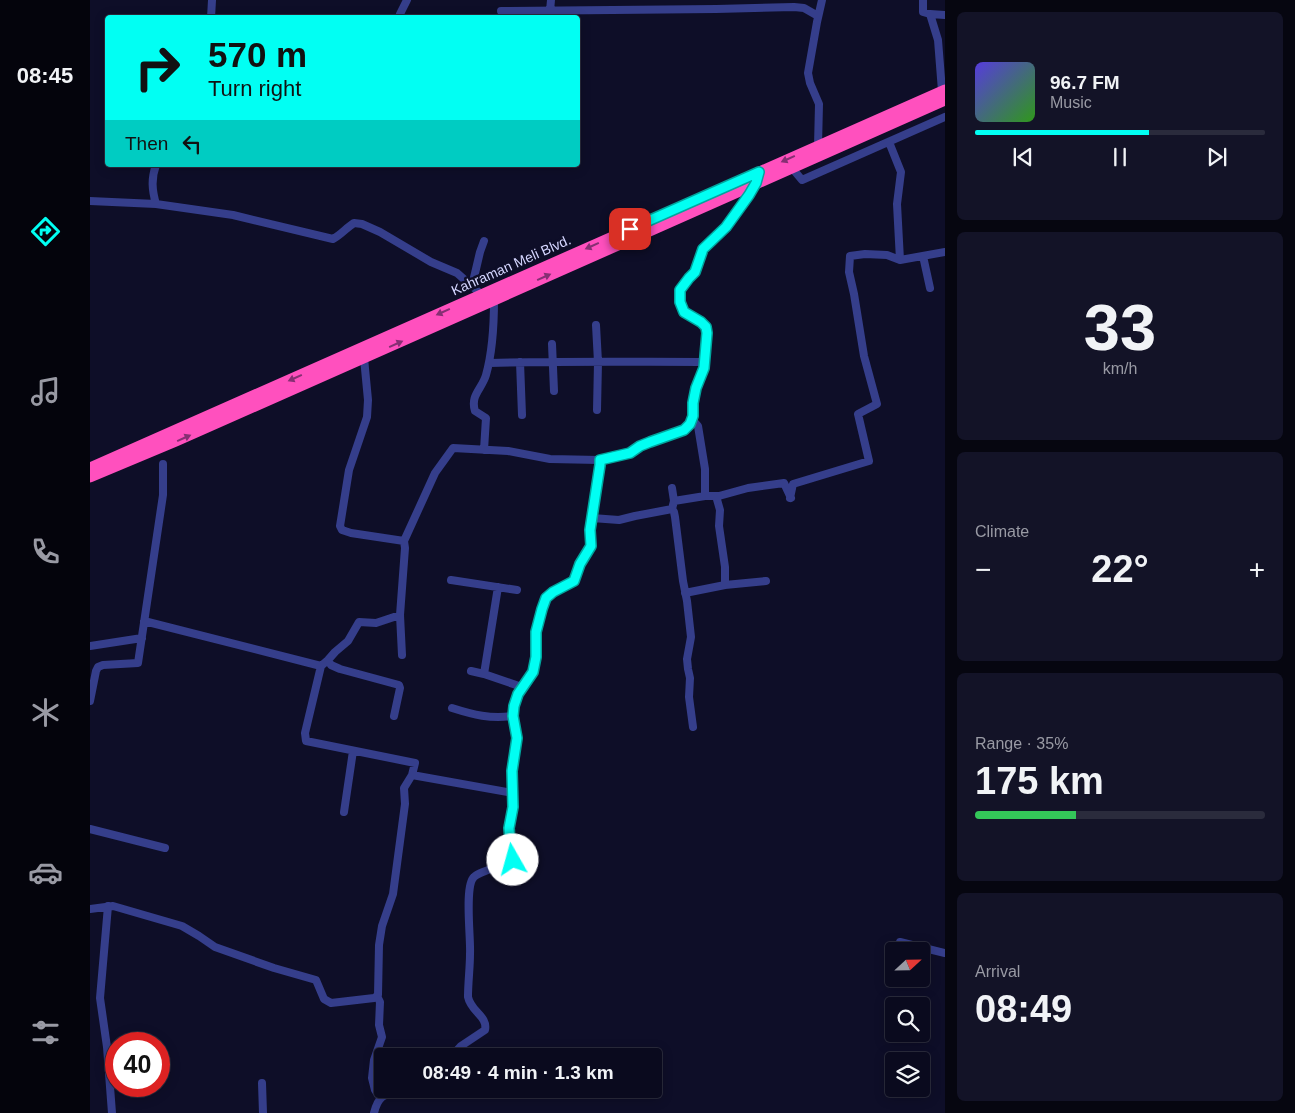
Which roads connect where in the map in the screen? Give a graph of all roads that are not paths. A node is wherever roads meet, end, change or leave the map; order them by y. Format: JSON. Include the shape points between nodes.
{"nodes":[{"id":1,"x":212,"y":0,"type":"edge"},
{"id":2,"x":407,"y":0,"type":"edge"},
{"id":3,"x":551,"y":0,"type":"edge"},
{"id":4,"x":717,"y":0,"type":"edge"},
{"id":5,"x":822,"y":0,"type":"edge"},
{"id":6,"x":923,"y":0,"type":"edge"},
{"id":7,"x":716,"y":9,"type":"junction"},
{"id":8,"x":501,"y":11,"type":"dead end"},
{"id":9,"x":550,"y":11,"type":"junction"},
{"id":10,"x":400,"y":14,"type":"dead end"},
{"id":11,"x":930,"y":14,"type":"junction"},
{"id":12,"x":211,"y":15,"type":"edge"},
{"id":13,"x":945,"y":15,"type":"edge"},
{"id":14,"x":818,"y":16,"type":"junction"},
{"id":15,"x":944,"y":94,"type":"edge"},
{"id":16,"x":945,"y":117,"type":"edge"},
{"id":17,"x":889,"y":142,"type":"junction"},
{"id":18,"x":818,"y":146,"type":"junction"},
{"id":19,"x":155,"y":167,"type":"edge"},
{"id":20,"x":792,"y":168,"type":"junction"},
{"id":21,"x":758,"y":177,"type":"junction"},
{"id":22,"x":90,"y":201,"type":"edge"},
{"id":23,"x":156,"y":204,"type":"junction"},
{"id":24,"x":484,"y":241,"type":"dead end"},
{"id":25,"x":945,"y":254,"type":"edge"},
{"id":26,"x":923,"y":256,"type":"junction"},
{"id":27,"x":900,"y":260,"type":"junction"},
{"id":28,"x":472,"y":286,"type":"junction"},
{"id":29,"x":930,"y":288,"type":"dead end"},
{"id":30,"x":482,"y":294,"type":"junction"},
{"id":31,"x":494,"y":300,"type":"junction"},
{"id":32,"x":596,"y":325,"type":"dead end"},
{"id":33,"x":552,"y":344,"type":"dead end"},
{"id":34,"x":364,"y":358,"type":"junction"},
{"id":35,"x":552,"y":361,"type":"junction"},
{"id":36,"x":520,"y":362,"type":"junction"},
{"id":37,"x":598,"y":362,"type":"junction"},
{"id":38,"x":705,"y":362,"type":"junction"},
{"id":39,"x":490,"y":363,"type":"junction"},
{"id":40,"x":554,"y":391,"type":"dead end"},
{"id":41,"x":597,"y":410,"type":"dead end"},
{"id":42,"x":522,"y":415,"type":"dead end"},
{"id":43,"x":692,"y":420,"type":"junction"},
{"id":44,"x":484,"y":450,"type":"junction"},
{"id":45,"x":600,"y":460,"type":"junction"},
{"id":46,"x":163,"y":464,"type":"dead end"},
{"id":47,"x":90,"y":468,"type":"edge"},
{"id":48,"x":90,"y":477,"type":"edge"},
{"id":49,"x":672,"y":488,"type":"dead end"},
{"id":50,"x":704,"y":496,"type":"junction"},
{"id":51,"x":716,"y":496,"type":"junction"},
{"id":52,"x":674,"y":501,"type":"junction"},
{"id":53,"x":672,"y":509,"type":"junction"},
{"id":54,"x":592,"y":518,"type":"junction"},
{"id":55,"x":404,"y":541,"type":"junction"},
{"id":56,"x":450,"y":580,"type":"dead end"},
{"id":57,"x":766,"y":581,"type":"dead end"},
{"id":58,"x":725,"y":585,"type":"junction"},
{"id":59,"x":498,"y":587,"type":"junction"},
{"id":60,"x":517,"y":590,"type":"dead end"},
{"id":61,"x":685,"y":593,"type":"junction"},
{"id":62,"x":400,"y":614,"type":"junction"},
{"id":63,"x":144,"y":621,"type":"junction"},
{"id":64,"x":142,"y":638,"type":"junction"},
{"id":65,"x":90,"y":646,"type":"edge"},
{"id":66,"x":402,"y":655,"type":"dead end"},
{"id":67,"x":328,"y":660,"type":"junction"},
{"id":68,"x":321,"y":666,"type":"junction"},
{"id":69,"x":471,"y":671,"type":"dead end"},
{"id":70,"x":484,"y":674,"type":"junction"},
{"id":71,"x":522,"y":687,"type":"junction"},
{"id":72,"x":90,"y":700,"type":"edge"},
{"id":73,"x":452,"y":708,"type":"dead end"},
{"id":74,"x":394,"y":716,"type":"dead end"},
{"id":75,"x":513,"y":716,"type":"junction"},
{"id":76,"x":693,"y":727,"type":"dead end"},
{"id":77,"x":353,"y":751,"type":"junction"},
{"id":78,"x":412,"y":775,"type":"junction"},
{"id":79,"x":513,"y":793,"type":"junction"},
{"id":80,"x":344,"y":812,"type":"dead end"},
{"id":81,"x":90,"y":829,"type":"edge"},
{"id":82,"x":165,"y":848,"type":"dead end"},
{"id":83,"x":108,"y":906,"type":"junction"},
{"id":84,"x":90,"y":909,"type":"edge"},
{"id":85,"x":930,"y":949,"type":"edge"},
{"id":86,"x":945,"y":953,"type":"edge"},
{"id":87,"x":376,"y":996,"type":"junction"},
{"id":88,"x":378,"y":1048,"type":"edge"},
{"id":89,"x":460,"y":1048,"type":"edge"},
{"id":90,"x":374,"y":1060,"type":"edge"},
{"id":91,"x":262,"y":1083,"type":"dead end"},
{"id":92,"x":374,"y":1086,"type":"edge"},
{"id":93,"x":380,"y":1098,"type":"edge"},
{"id":94,"x":112,"y":1113,"type":"edge"},
{"id":95,"x":263,"y":1113,"type":"edge"},
{"id":96,"x":374,"y":1113,"type":"edge"}],
"edges":[{"from":1,"to":12,"type":"street"},
{"from":2,"to":10,"type":"street"},
{"from":3,"to":9,"type":"street"},
{"from":4,"to":7,"type":"street"},
{"from":5,"to":14,"type":"street"},
{"from":6,"to":11,"type":"street","via":[[923,12]]},
{"from":7,"to":9,"type":"street"},
{"from":7,"to":14,"type":"street","via":[[794,7],[804,8]]},
{"from":8,"to":9,"type":"street"},
{"from":11,"to":13,"type":"street"},
{"from":11,"to":15,"type":"street","via":[[938,40]]},
{"from":14,"to":18,"type":"street","via":[[808,73],[819,104]]},
{"from":15,"to":18,"type":"highway","name":"Kahraman Meli Blvd."},
{"from":15,"to":20,"type":"highway","name":"Kahraman Meli Blvd."},
{"from":16,"to":17,"type":"street"},
{"from":17,"to":20,"type":"street","via":[[802,180]]},
{"from":17,"to":27,"type":"street","via":[[901,172],[897,204]]},
{"from":18,"to":21,"type":"highway","name":"Kahraman Meli Blvd.","one_way":true},
{"from":19,"to":23,"type":"street","via":[[152,189]]},
{"from":20,"to":21,"type":"highway","name":"Kahraman Meli Blvd."},
{"from":21,"to":30,"type":"highway","name":"Kahraman Meli Blvd.","one_way":true},
{"from":31,"to":21,"type":"highway","name":"Kahraman Meli Blvd.","one_way":true},
{"from":21,"to":38,"type":"street","via":[[726,227],[703,249],[695,272],[680,290],[684,312],[706,327]]},
{"from":22,"to":23,"type":"street"},
{"from":23,"to":28,"type":"street","via":[[232,215],[333,239],[354,223],[362,224],[457,273]]},
{"from":24,"to":28,"type":"street"},
{"from":25,"to":26,"type":"street"},
{"from":26,"to":27,"type":"street"},
{"from":26,"to":29,"type":"street"},
{"from":27,"to":51,"type":"street","via":[[880,255],[850,256],[849,272],[864,356],[877,404],[858,414],[869,461],[793,484],[791,500],[784,483]]},
{"from":28,"to":30,"type":"street"},
{"from":30,"to":47,"type":"highway","name":"Kahraman Meli Blvd.","one_way":true},
{"from":34,"to":31,"type":"highway","name":"Kahraman Meli Blvd.","one_way":true},
{"from":31,"to":39,"type":"street"},
{"from":32,"to":37,"type":"street"},
{"from":33,"to":35,"type":"street"},
{"from":48,"to":34,"type":"highway","name":"Kahraman Meli Blvd.","one_way":true},
{"from":34,"to":55,"type":"street","via":[[367,417],[349,470],[340,526],[351,533]]},
{"from":35,"to":36,"type":"street"},
{"from":35,"to":37,"type":"street"},
{"from":35,"to":40,"type":"street"},
{"from":36,"to":39,"type":"street"},
{"from":36,"to":42,"type":"street"},
{"from":37,"to":38,"type":"street"},
{"from":37,"to":41,"type":"street"},
{"from":38,"to":43,"type":"street","via":[[696,388]]},
{"from":39,"to":44,"type":"street","via":[[474,399],[475,411],[486,418]]},
{"from":43,"to":45,"type":"street","via":[[684,430],[640,446],[630,453]]},
{"from":43,"to":50,"type":"street","via":[[698,426],[705,469]]},
{"from":44,"to":45,"type":"street","via":[[550,459]]},
{"from":44,"to":55,"type":"street","via":[[453,448],[435,473]]},
{"from":45,"to":54,"type":"street"},
{"from":46,"to":63,"type":"street","via":[[163,495]]},
{"from":49,"to":52,"type":"street"},
{"from":50,"to":51,"type":"street"},
{"from":50,"to":52,"type":"street"},
{"from":51,"to":58,"type":"street","via":[[720,510]]},
{"from":52,"to":53,"type":"street"},
{"from":53,"to":54,"type":"street","via":[[620,520]]},
{"from":53,"to":61,"type":"street"},
{"from":54,"to":71,"type":"street","via":[[591,546],[574,581],[546,598],[536,632],[533,672]]},
{"from":55,"to":62,"type":"street"},
{"from":56,"to":59,"type":"street"},
{"from":57,"to":58,"type":"street"},
{"from":58,"to":61,"type":"street"},
{"from":59,"to":60,"type":"street"},
{"from":59,"to":70,"type":"street"},
{"from":61,"to":76,"type":"street","via":[[691,637],[688,664]]},
{"from":62,"to":66,"type":"street"},
{"from":62,"to":67,"type":"street","via":[[376,623],[359,622],[348,641]]},
{"from":63,"to":64,"type":"street"},
{"from":63,"to":68,"type":"street"},
{"from":64,"to":65,"type":"street"},
{"from":64,"to":72,"type":"street","via":[[138,662],[98,668]]},
{"from":67,"to":68,"type":"street"},
{"from":67,"to":74,"type":"street","via":[[330,665],[399,685]]},
{"from":68,"to":77,"type":"street","via":[[305,739]]},
{"from":69,"to":70,"type":"street"},
{"from":70,"to":71,"type":"street"},
{"from":71,"to":75,"type":"street"},
{"from":73,"to":75,"type":"street","via":[[498,718]]},
{"from":75,"to":79,"type":"street","via":[[517,738],[512,771]]},
{"from":77,"to":78,"type":"street","via":[[415,763]]},
{"from":77,"to":80,"type":"street"},
{"from":78,"to":79,"type":"street"},
{"from":78,"to":87,"type":"street","via":[[404,788],[405,804],[393,894],[379,945]]},
{"from":79,"to":89,"type":"street","via":[[509,828],[513,860],[478,874],[470,883],[468,997],[486,1027]]},
{"from":81,"to":82,"type":"street"},
{"from":83,"to":84,"type":"street"},
{"from":83,"to":87,"type":"street","via":[[182,926],[215,947],[316,980],[324,999],[330,1003]]},
{"from":83,"to":94,"type":"street","via":[[100,998]]},
{"from":85,"to":86,"type":"street"},
{"from":87,"to":88,"type":"street","via":[[380,1002],[382,1037]]},
{"from":90,"to":92,"type":"street"},
{"from":91,"to":95,"type":"street"},
{"from":93,"to":96,"type":"street"}]}
